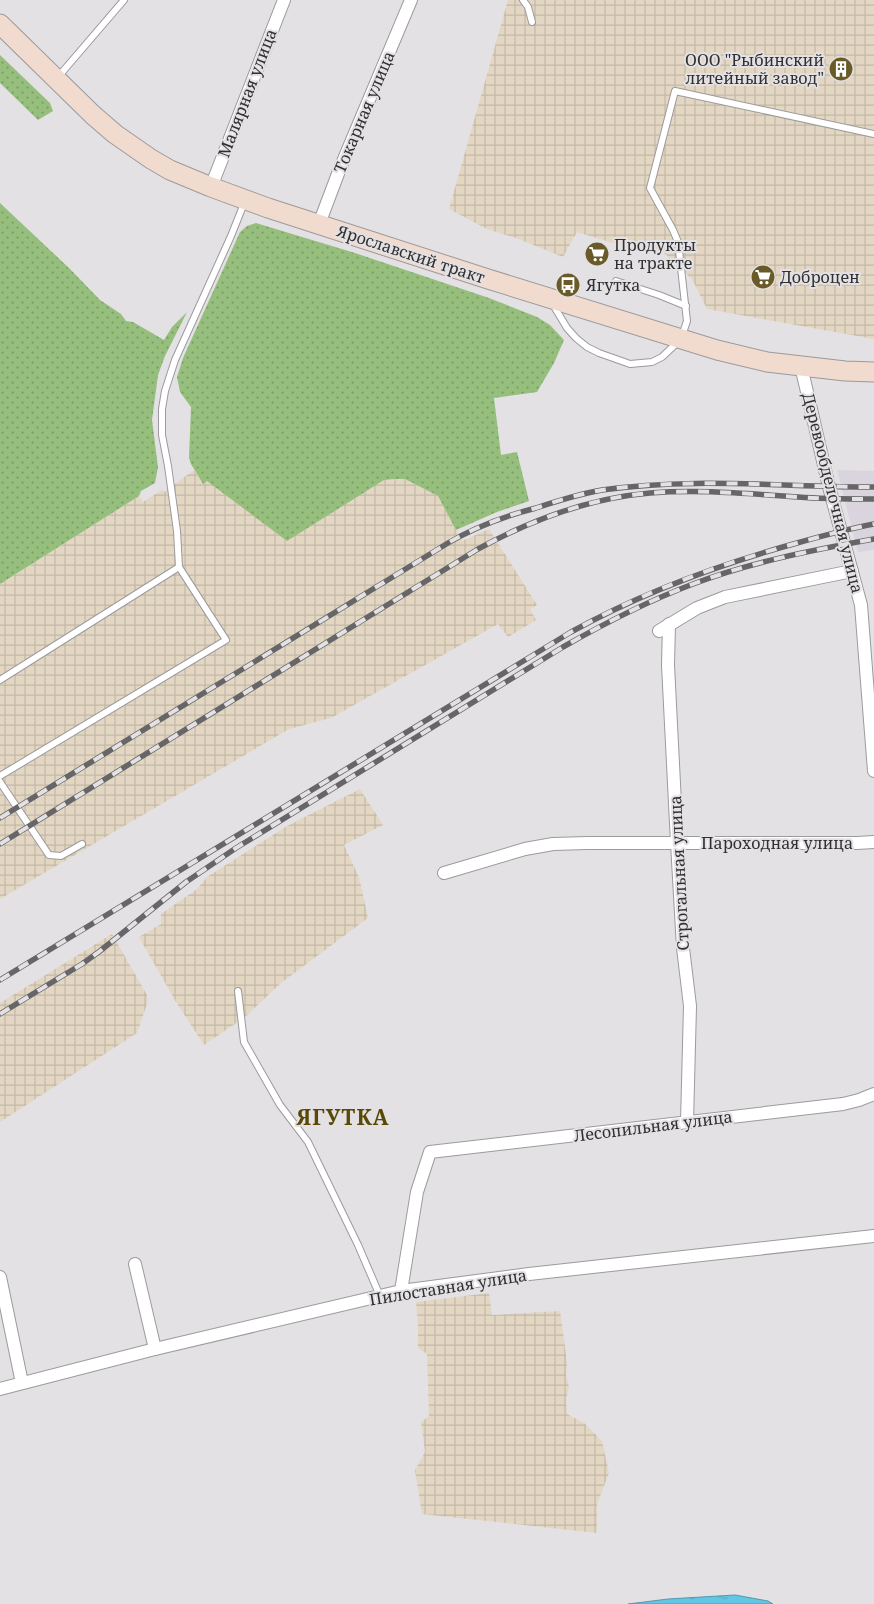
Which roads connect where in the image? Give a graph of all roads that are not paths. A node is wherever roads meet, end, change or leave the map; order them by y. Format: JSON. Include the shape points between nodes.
{"nodes":[{"id":1,"x":124,"y":0,"type":"edge"},
{"id":2,"x":284,"y":0,"type":"edge"},
{"id":3,"x":411,"y":0,"type":"edge"},
{"id":4,"x":524,"y":0,"type":"edge"},
{"id":5,"x":532,"y":22,"type":"dead end"},
{"id":6,"x":0,"y":24,"type":"edge"},
{"id":7,"x":56,"y":80,"type":"junction"},
{"id":8,"x":874,"y":134,"type":"edge"},
{"id":9,"x":210,"y":187,"type":"junction"},
{"id":10,"x":246,"y":200,"type":"junction"},
{"id":11,"x":319,"y":224,"type":"junction"},
{"id":12,"x":616,"y":281,"type":"dead end"},
{"id":13,"x":548,"y":298,"type":"junction"},
{"id":14,"x":686,"y":306,"type":"junction"},
{"id":15,"x":681,"y":339,"type":"junction"},
{"id":16,"x":801,"y":366,"type":"junction"},
{"id":17,"x":874,"y":372,"type":"edge"},
{"id":18,"x":179,"y":567,"type":"junction"},
{"id":19,"x":852,"y":571,"type":"junction"},
{"id":20,"x":0,"y":680,"type":"edge"},
{"id":21,"x":874,"y":771,"type":"edge"},
{"id":22,"x":0,"y":776,"type":"edge"},
{"id":23,"x":0,"y":782,"type":"edge"},
{"id":24,"x":874,"y":842,"type":"edge"},
{"id":25,"x":677,"y":843,"type":"junction"},
{"id":26,"x":82,"y":844,"type":"dead end"},
{"id":27,"x":444,"y":873,"type":"dead end"},
{"id":28,"x":238,"y":991,"type":"dead end"},
{"id":29,"x":874,"y":1094,"type":"edge"},
{"id":30,"x":687,"y":1122,"type":"junction"},
{"id":31,"x":874,"y":1236,"type":"edge"},
{"id":32,"x":135,"y":1264,"type":"dead end"},
{"id":33,"x":0,"y":1277,"type":"edge"},
{"id":34,"x":401,"y":1291,"type":"junction"},
{"id":35,"x":380,"y":1296,"type":"junction"},
{"id":36,"x":155,"y":1350,"type":"junction"},
{"id":37,"x":22,"y":1383,"type":"junction"},
{"id":38,"x":0,"y":1389,"type":"edge"}],
"edges":[{"from":1,"to":7,"type":"lane"},
{"from":2,"to":9,"type":"street","name":"Малярная улица"},
{"from":3,"to":11,"type":"street","name":"Токарная улица"},
{"from":4,"to":5,"type":"lane"},
{"from":6,"to":7,"type":"street","name":"Ярославский тракт"},
{"from":7,"to":9,"type":"street","name":"Ярославский тракт","via":[[134,148],[170,170]]},
{"from":8,"to":14,"type":"lane","via":[[675,91],[650,188],[678,242]]},
{"from":9,"to":10,"type":"street","name":"Ярославский тракт"},
{"from":10,"to":11,"type":"street","name":"Ярославский тракт"},
{"from":10,"to":18,"type":"lane","via":[[175,360],[165,392],[162,435]]},
{"from":11,"to":13,"type":"street","name":"Ярославский тракт"},
{"from":12,"to":14,"type":"lane"},
{"from":13,"to":15,"type":"street","name":"Ярославский тракт"},
{"from":13,"to":15,"type":"lane","via":[[567,328],[587,347],[630,364],[652,362]]},
{"from":14,"to":15,"type":"lane","via":[[688,320]]},
{"from":15,"to":16,"type":"street","name":"Ярославский тракт","via":[[767,362]]},
{"from":16,"to":17,"type":"street","name":"Ярославский тракт"},
{"from":16,"to":19,"type":"street","name":"Деревообделочная улица"},
{"from":18,"to":20,"type":"lane"},
{"from":18,"to":22,"type":"lane","via":[[226,640]]},
{"from":19,"to":21,"type":"street","name":"Деревообделочная улица","via":[[861,605]]},
{"from":19,"to":25,"type":"street","name":"Строгальная улица","via":[[726,597],[697,608],[664,628]]},
{"from":23,"to":26,"type":"lane","via":[[49,855],[61,856]]},
{"from":24,"to":25,"type":"street","name":"Пароходная улица"},
{"from":25,"to":27,"type":"street","name":"Пароходная улица","via":[[553,844]]},
{"from":25,"to":30,"type":"street","name":"Строгальная улица","via":[[690,1006]]},
{"from":28,"to":35,"type":"lane","via":[[244,1042],[280,1105],[308,1142]]},
{"from":29,"to":30,"type":"street","name":"Лесопильная улица","via":[[842,1104]]},
{"from":30,"to":34,"type":"street","name":"Лесопильная улица","via":[[430,1152],[417,1192]]},
{"from":31,"to":34,"type":"street","name":"Пилоставная улица"},
{"from":32,"to":36,"type":"street"},
{"from":33,"to":37,"type":"street"},
{"from":34,"to":35,"type":"street","name":"Пилоставная улица"},
{"from":35,"to":36,"type":"street","name":"Пилоставная улица"},
{"from":36,"to":37,"type":"street","name":"Пилоставная улица"},
{"from":37,"to":38,"type":"street","name":"Пилоставная улица"}]}
